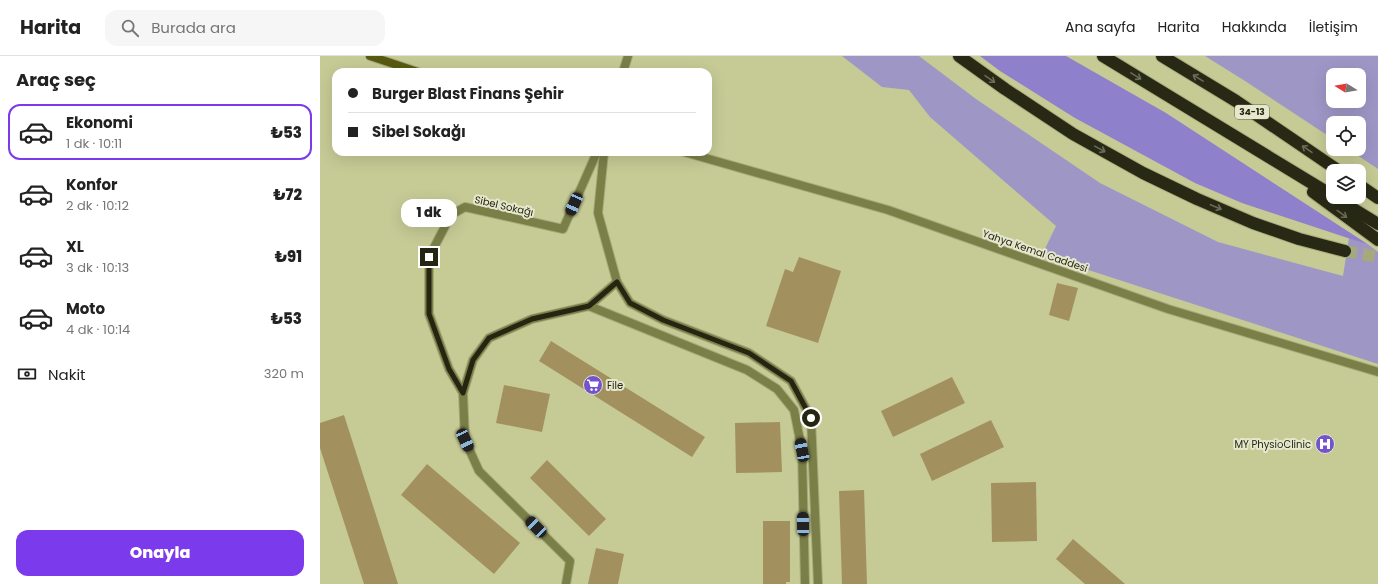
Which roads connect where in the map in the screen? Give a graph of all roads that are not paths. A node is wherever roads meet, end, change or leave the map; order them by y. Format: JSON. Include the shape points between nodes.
{"nodes":[{"id":1,"x":370,"y":56,"type":"edge"},
{"id":2,"x":628,"y":56,"type":"edge"},
{"id":3,"x":959,"y":56,"type":"edge"},
{"id":4,"x":1103,"y":56,"type":"edge"},
{"id":5,"x":1162,"y":56,"type":"edge"},
{"id":6,"x":406,"y":68,"type":"edge"},
{"id":7,"x":624,"y":68,"type":"edge"},
{"id":8,"x":1243,"y":141,"type":"junction"},
{"id":9,"x":595,"y":156,"type":"edge"},
{"id":10,"x":604,"y":156,"type":"edge"},
{"id":11,"x":698,"y":156,"type":"edge"},
{"id":12,"x":1329,"y":164,"type":"edge"},
{"id":13,"x":1366,"y":190,"type":"edge"},
{"id":14,"x":1326,"y":192,"type":"edge"},
{"id":15,"x":1378,"y":198,"type":"edge"},
{"id":16,"x":1345,"y":204,"type":"edge"},
{"id":17,"x":1378,"y":224,"type":"edge"},
{"id":18,"x":1378,"y":240,"type":"edge"},
{"id":19,"x":1345,"y":251,"type":"tunnel mouth"},
{"id":20,"x":617,"y":282,"type":"junction"},
{"id":21,"x":589,"y":306,"type":"junction"},
{"id":22,"x":1378,"y":372,"type":"edge"},
{"id":23,"x":463,"y":393,"type":"junction"},
{"id":24,"x":566,"y":584,"type":"edge"},
{"id":25,"x":805,"y":584,"type":"edge"},
{"id":26,"x":818,"y":584,"type":"edge"}],
"edges":[{"from":1,"to":6,"type":"street"},
{"from":2,"to":7,"type":"street"},
{"from":3,"to":19,"type":"highway","one_way":true,"via":[[1073,134],[1142,173],[1253,223]]},
{"from":4,"to":8,"type":"highway","number":"34-13","one_way":true},
{"from":12,"to":5,"type":"highway","number":"34-13","one_way":true,"via":[[1236,101]]},
{"from":8,"to":14,"type":"highway","number":"34-13"},
{"from":8,"to":18,"type":"highway","one_way":true},
{"from":9,"to":23,"type":"street","name":"Sibel Sokağı","via":[[563,229],[466,208],[451,215],[429,257],[429,314],[449,369]]},
{"from":10,"to":20,"type":"street","via":[[598,213]]},
{"from":11,"to":22,"type":"street","name":"Yahya Kemal Caddesi","via":[[888,210],[1168,309]]},
{"from":13,"to":15,"type":"highway"},
{"from":16,"to":17,"type":"highway","number":"34-13"},
{"from":20,"to":21,"type":"street"},
{"from":20,"to":26,"type":"street","via":[[630,303],[663,320],[749,353],[791,381],[811,418]]},
{"from":21,"to":23,"type":"street","via":[[532,319],[489,338],[473,360]]},
{"from":21,"to":25,"type":"street","via":[[747,370],[777,389],[794,410],[802,450]]},
{"from":23,"to":24,"type":"street","via":[[465,440],[479,471],[570,561]]}]}
